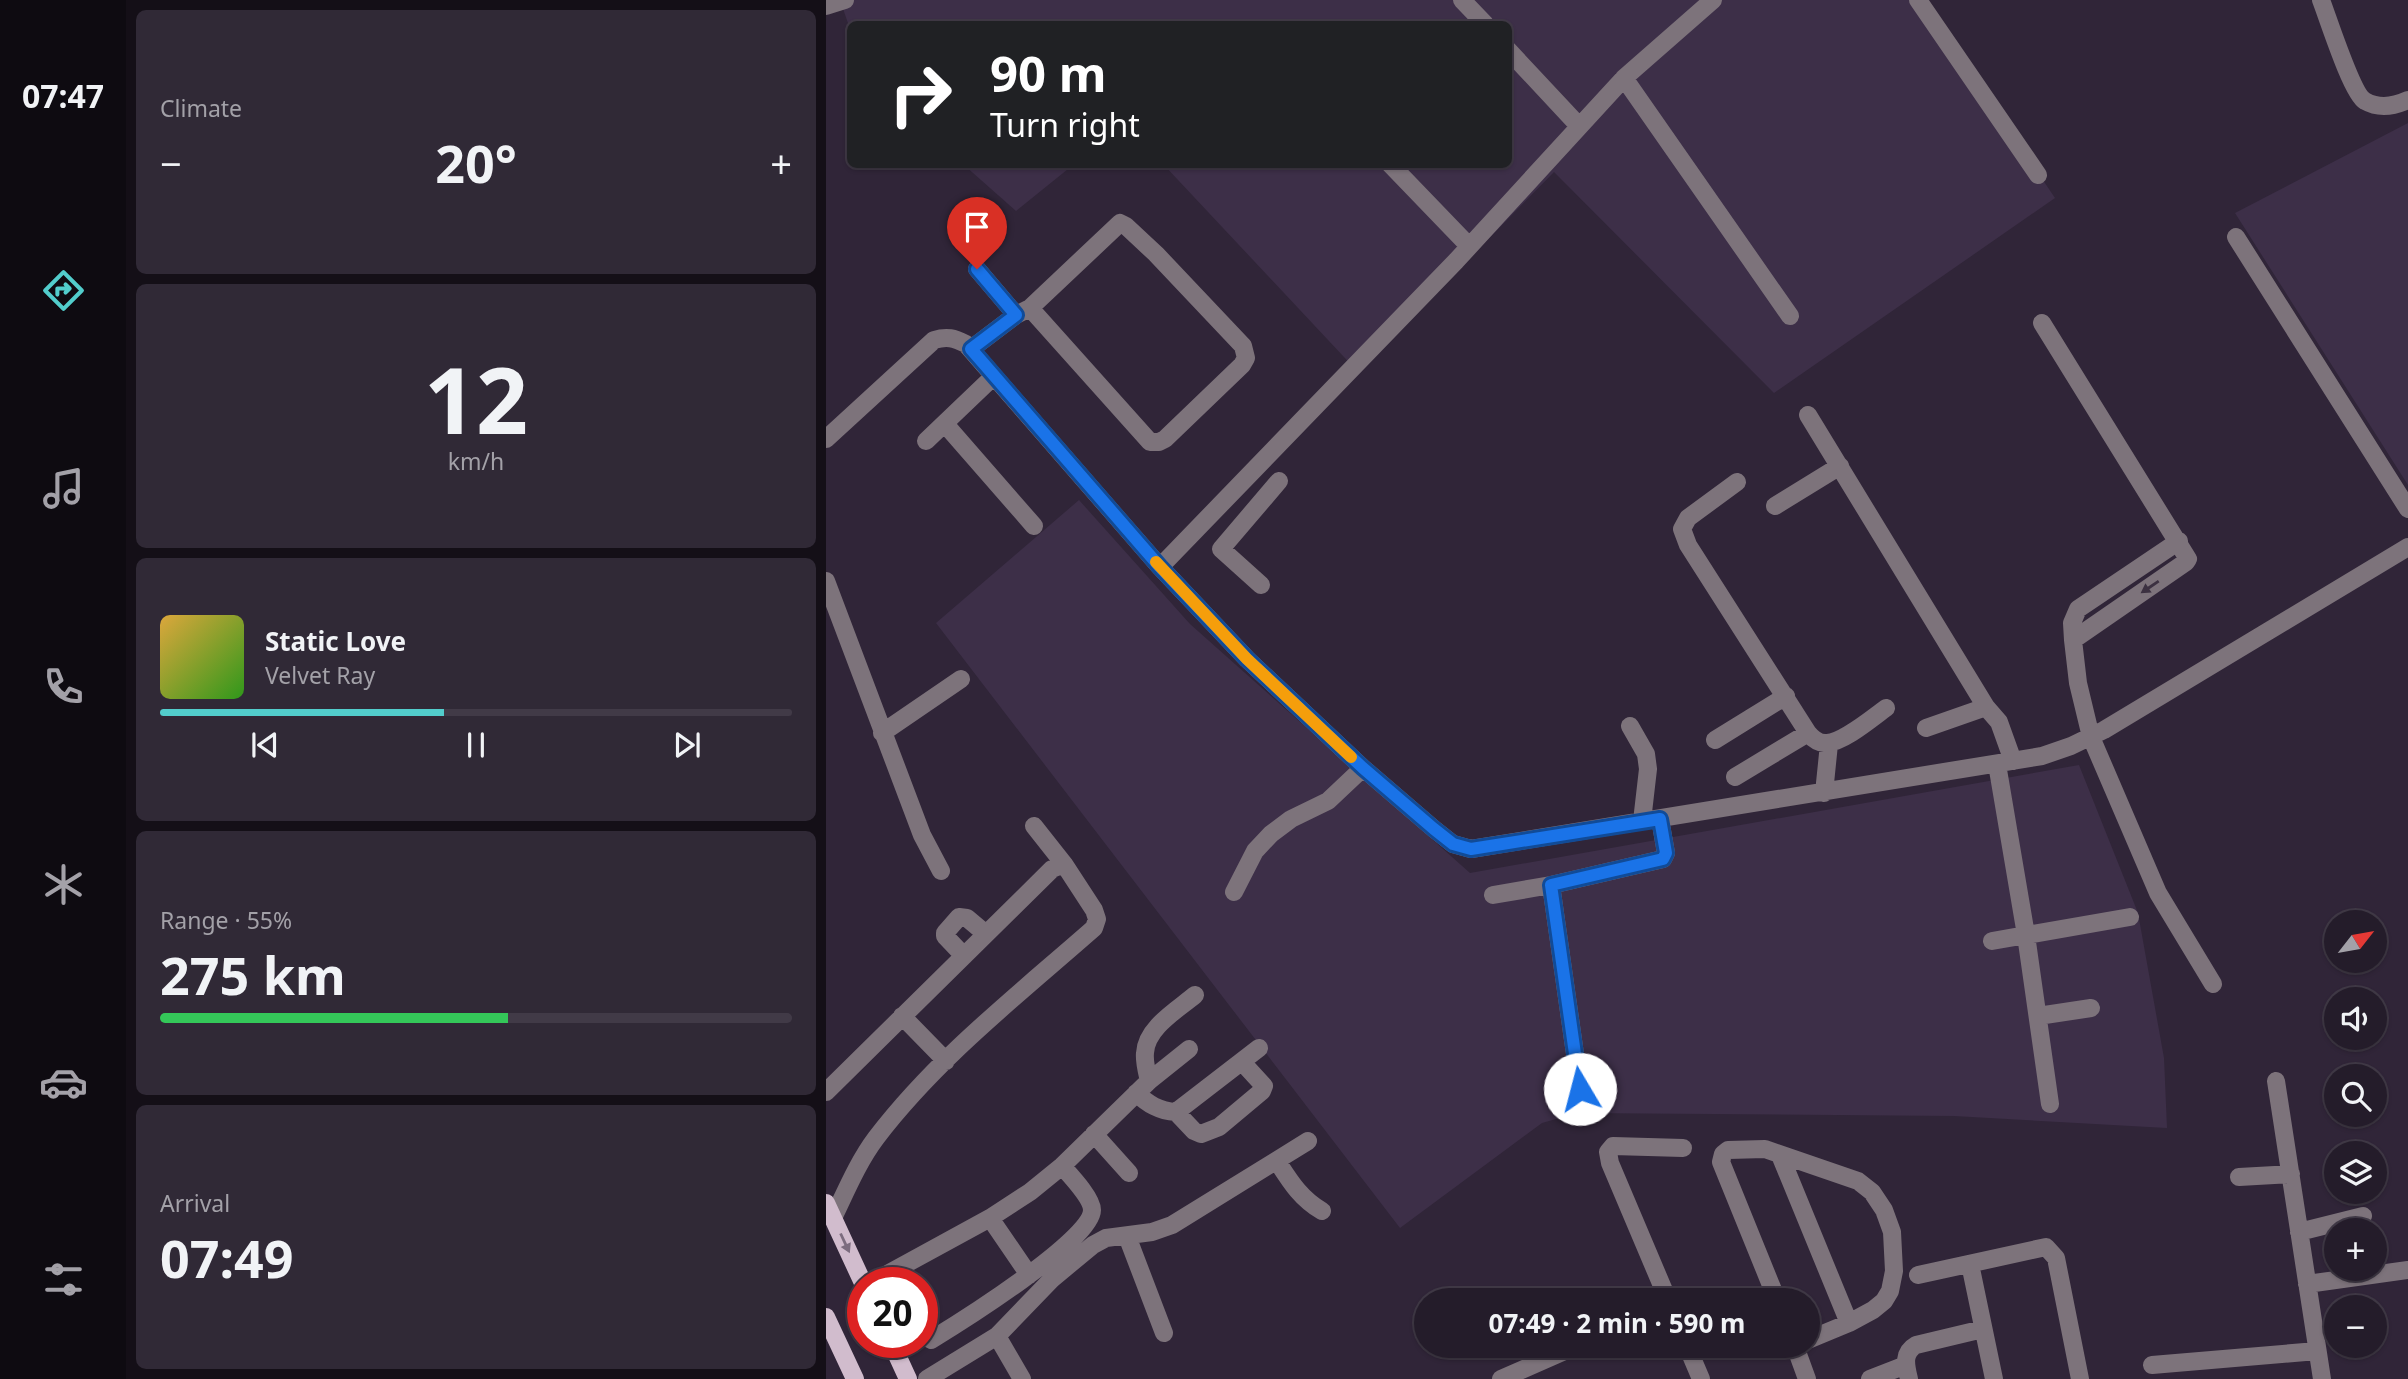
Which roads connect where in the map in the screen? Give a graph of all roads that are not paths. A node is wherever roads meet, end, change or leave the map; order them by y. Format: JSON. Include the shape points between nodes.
{"nodes":[{"id":1,"x":845,"y":0,"type":"edge"},
{"id":2,"x":1462,"y":0,"type":"edge"},
{"id":3,"x":1713,"y":0,"type":"edge"},
{"id":4,"x":1918,"y":0,"type":"edge"},
{"id":5,"x":2321,"y":0,"type":"edge"},
{"id":6,"x":826,"y":6,"type":"edge"},
{"id":7,"x":1482,"y":21,"type":"edge"},
{"id":8,"x":1512,"y":54,"type":"edge"},
{"id":9,"x":1624,"y":78,"type":"junction"},
{"id":10,"x":2408,"y":100,"type":"edge"},
{"id":11,"x":1579,"y":126,"type":"junction"},
{"id":12,"x":1394,"y":168,"type":"edge"},
{"id":13,"x":2038,"y":175,"type":"dead end"},
{"id":14,"x":2236,"y":237,"type":"dead end"},
{"id":15,"x":1469,"y":246,"type":"junction"},
{"id":16,"x":977,"y":269,"type":"dead end"},
{"id":17,"x":1023,"y":311,"type":"junction"},
{"id":18,"x":1790,"y":316,"type":"dead end"},
{"id":19,"x":2042,"y":323,"type":"dead end"},
{"id":20,"x":971,"y":349,"type":"junction"},
{"id":21,"x":994,"y":376,"type":"junction"},
{"id":22,"x":1808,"y":415,"type":"dead end"},
{"id":23,"x":944,"y":424,"type":"junction"},
{"id":24,"x":826,"y":439,"type":"edge"},
{"id":25,"x":926,"y":441,"type":"dead end"},
{"id":26,"x":1840,"y":466,"type":"junction"},
{"id":27,"x":1279,"y":481,"type":"dead end"},
{"id":28,"x":1737,"y":482,"type":"dead end"},
{"id":29,"x":1775,"y":506,"type":"dead end"},
{"id":30,"x":2408,"y":509,"type":"edge"},
{"id":31,"x":1034,"y":526,"type":"dead end"},
{"id":32,"x":1195,"y":528,"type":"junction"},
{"id":33,"x":2408,"y":547,"type":"edge"},
{"id":34,"x":1221,"y":549,"type":"junction"},
{"id":35,"x":1160,"y":567,"type":"junction"},
{"id":36,"x":826,"y":580,"type":"edge"},
{"id":37,"x":1261,"y":585,"type":"dead end"},
{"id":38,"x":961,"y":679,"type":"dead end"},
{"id":39,"x":1786,"y":696,"type":"junction"},
{"id":40,"x":1986,"y":707,"type":"junction"},
{"id":41,"x":1886,"y":708,"type":"dead end"},
{"id":42,"x":1630,"y":726,"type":"dead end"},
{"id":43,"x":1926,"y":728,"type":"dead end"},
{"id":44,"x":882,"y":733,"type":"junction"},
{"id":45,"x":1808,"y":733,"type":"junction"},
{"id":46,"x":2091,"y":737,"type":"junction"},
{"id":47,"x":1715,"y":740,"type":"dead end"},
{"id":48,"x":1829,"y":744,"type":"junction"},
{"id":49,"x":2005,"y":762,"type":"junction"},
{"id":50,"x":1363,"y":768,"type":"junction"},
{"id":51,"x":1735,"y":777,"type":"dead end"},
{"id":52,"x":1824,"y":793,"type":"junction"},
{"id":53,"x":1651,"y":820,"type":"junction"},
{"id":54,"x":1034,"y":827,"type":"dead end"},
{"id":55,"x":1064,"y":864,"type":"junction"},
{"id":56,"x":941,"y":871,"type":"dead end"},
{"id":57,"x":1551,"y":885,"type":"junction"},
{"id":58,"x":1234,"y":892,"type":"dead end"},
{"id":59,"x":1493,"y":895,"type":"dead end"},
{"id":60,"x":2130,"y":917,"type":"dead end"},
{"id":61,"x":985,"y":934,"type":"junction"},
{"id":62,"x":2026,"y":935,"type":"junction"},
{"id":63,"x":1992,"y":941,"type":"dead end"},
{"id":64,"x":964,"y":956,"type":"junction"},
{"id":65,"x":2213,"y":984,"type":"dead end"},
{"id":66,"x":1195,"y":995,"type":"dead end"},
{"id":67,"x":2091,"y":1008,"type":"dead end"},
{"id":68,"x":902,"y":1016,"type":"junction"},
{"id":69,"x":2038,"y":1016,"type":"junction"},
{"id":70,"x":1259,"y":1048,"type":"dead end"},
{"id":71,"x":1189,"y":1049,"type":"dead end"},
{"id":72,"x":946,"y":1061,"type":"junction"},
{"id":73,"x":1242,"y":1062,"type":"junction"},
{"id":74,"x":2276,"y":1081,"type":"dead end"},
{"id":75,"x":1142,"y":1087,"type":"junction"},
{"id":76,"x":1580,"y":1089,"type":"dead end"},
{"id":77,"x":826,"y":1092,"type":"edge"},
{"id":78,"x":2050,"y":1104,"type":"dead end"},
{"id":79,"x":1176,"y":1112,"type":"junction"},
{"id":80,"x":1094,"y":1135,"type":"junction"},
{"id":81,"x":1308,"y":1141,"type":"dead end"},
{"id":82,"x":1683,"y":1148,"type":"dead end"},
{"id":83,"x":1780,"y":1155,"type":"junction"},
{"id":84,"x":1277,"y":1161,"type":"junction"},
{"id":85,"x":1062,"y":1166,"type":"junction"},
{"id":86,"x":1129,"y":1173,"type":"dead end"},
{"id":87,"x":2291,"y":1174,"type":"junction"},
{"id":88,"x":2239,"y":1177,"type":"dead end"},
{"id":89,"x":830,"y":1210,"type":"edge"},
{"id":90,"x":1322,"y":1210,"type":"dead end"},
{"id":91,"x":2363,"y":1216,"type":"dead end"},
{"id":92,"x":990,"y":1217,"type":"junction"},
{"id":93,"x":2299,"y":1232,"type":"junction"},
{"id":94,"x":1127,"y":1236,"type":"junction"},
{"id":95,"x":1970,"y":1264,"type":"junction"},
{"id":96,"x":856,"y":1267,"type":"edge"},
{"id":97,"x":900,"y":1267,"type":"edge"},
{"id":98,"x":2408,"y":1269,"type":"edge"},
{"id":99,"x":1029,"y":1275,"type":"junction"},
{"id":100,"x":1918,"y":1275,"type":"dead end"},
{"id":101,"x":2307,"y":1284,"type":"junction"},
{"id":102,"x":1663,"y":1288,"type":"edge"},
{"id":103,"x":1772,"y":1288,"type":"edge"},
{"id":104,"x":826,"y":1317,"type":"edge"},
{"id":105,"x":1849,"y":1323,"type":"junction"},
{"id":106,"x":1983,"y":1329,"type":"junction"},
{"id":107,"x":1164,"y":1333,"type":"dead end"},
{"id":108,"x":938,"y":1335,"type":"edge"},
{"id":109,"x":1820,"y":1335,"type":"edge"},
{"id":110,"x":997,"y":1336,"type":"junction"},
{"id":111,"x":830,"y":1340,"type":"edge"},
{"id":112,"x":2317,"y":1351,"type":"junction"},
{"id":113,"x":898,"y":1358,"type":"edge"},
{"id":114,"x":1549,"y":1358,"type":"edge"},
{"id":115,"x":1692,"y":1358,"type":"edge"},
{"id":116,"x":1799,"y":1358,"type":"edge"},
{"id":117,"x":2152,"y":1365,"type":"dead end"},
{"id":118,"x":1907,"y":1372,"type":"edge"},
{"id":119,"x":855,"y":1379,"type":"edge"},
{"id":120,"x":908,"y":1379,"type":"edge"},
{"id":121,"x":927,"y":1379,"type":"edge"},
{"id":122,"x":1022,"y":1379,"type":"edge"},
{"id":123,"x":1501,"y":1379,"type":"edge"},
{"id":124,"x":1700,"y":1379,"type":"edge"},
{"id":125,"x":1807,"y":1379,"type":"edge"},
{"id":126,"x":1871,"y":1379,"type":"edge"},
{"id":127,"x":1994,"y":1379,"type":"edge"},
{"id":128,"x":2080,"y":1379,"type":"edge"},
{"id":129,"x":2322,"y":1379,"type":"edge"}],
"edges":[{"from":1,"to":6,"type":"street"},
{"from":2,"to":7,"type":"street"},
{"from":3,"to":9,"type":"street"},
{"from":4,"to":13,"type":"street"},
{"from":5,"to":10,"type":"street","via":[[2362,100],[2395,106]]},
{"from":8,"to":11,"type":"street"},
{"from":9,"to":11,"type":"street"},
{"from":9,"to":18,"type":"street"},
{"from":11,"to":15,"type":"street"},
{"from":12,"to":15,"type":"street"},
{"from":14,"to":30,"type":"street"},
{"from":15,"to":32,"type":"street"},
{"from":16,"to":17,"type":"street"},
{"from":17,"to":17,"type":"street","via":[[1120,223],[1182,281],[1242,346],[1246,358],[1165,439],[1150,442]]},
{"from":17,"to":20,"type":"street"},
{"from":19,"to":46,"type":"street","via":[[2179,541],[2078,609],[2072,623],[2073,640]]},
{"from":20,"to":21,"type":"street"},
{"from":20,"to":24,"type":"street","via":[[954,338],[934,340]]},
{"from":21,"to":23,"type":"street"},
{"from":21,"to":35,"type":"street"},
{"from":22,"to":26,"type":"street"},
{"from":23,"to":25,"type":"street"},
{"from":23,"to":31,"type":"street"},
{"from":26,"to":29,"type":"street"},
{"from":26,"to":40,"type":"street"},
{"from":27,"to":34,"type":"street"},
{"from":28,"to":39,"type":"street","via":[[1688,518],[1682,529]]},
{"from":32,"to":34,"type":"street"},
{"from":32,"to":35,"type":"street"},
{"from":33,"to":46,"type":"street"},
{"from":34,"to":37,"type":"street"},
{"from":35,"to":50,"type":"street","via":[[1247,659]]},
{"from":36,"to":44,"type":"street"},
{"from":38,"to":44,"type":"street"},
{"from":39,"to":45,"type":"street"},
{"from":39,"to":47,"type":"street"},
{"from":40,"to":43,"type":"street"},
{"from":40,"to":49,"type":"street","via":[[1999,722]]},
{"from":41,"to":48,"type":"street"},
{"from":42,"to":53,"type":"street","via":[[1646,754]]},
{"from":44,"to":56,"type":"street"},
{"from":45,"to":48,"type":"street"},
{"from":45,"to":51,"type":"street"},
{"from":46,"to":49,"type":"street","via":[[2042,756]]},
{"from":46,"to":65,"type":"street","via":[[2158,893]]},
{"from":48,"to":52,"type":"street"},
{"from":49,"to":52,"type":"street"},
{"from":49,"to":62,"type":"street"},
{"from":50,"to":53,"type":"street","via":[[1453,844],[1471,849]]},
{"from":50,"to":58,"type":"street","via":[[1328,801],[1270,834],[1255,851]]},
{"from":52,"to":53,"type":"street"},
{"from":53,"to":57,"type":"street","via":[[1666,853],[1663,859]]},
{"from":54,"to":55,"type":"street"},
{"from":55,"to":61,"type":"street","via":[[1052,869]]},
{"from":55,"to":72,"type":"street","via":[[1094,910],[1094,928]]},
{"from":57,"to":59,"type":"street"},
{"from":57,"to":76,"type":"street"},
{"from":60,"to":62,"type":"street"},
{"from":61,"to":64,"type":"street"},
{"from":61,"to":64,"type":"street","via":[[967,918],[959,918],[945,936]]},
{"from":62,"to":63,"type":"street"},
{"from":62,"to":69,"type":"street"},
{"from":64,"to":68,"type":"street"},
{"from":66,"to":75,"type":"street","via":[[1156,1028],[1149,1040]]},
{"from":67,"to":69,"type":"street"},
{"from":68,"to":72,"type":"street"},
{"from":68,"to":77,"type":"street"},
{"from":69,"to":78,"type":"street"},
{"from":70,"to":73,"type":"street"},
{"from":71,"to":75,"type":"street"},
{"from":72,"to":89,"type":"street","via":[[875,1139]]},
{"from":73,"to":79,"type":"street"},
{"from":73,"to":79,"type":"street","via":[[1264,1086],[1219,1127],[1201,1134]]},
{"from":74,"to":87,"type":"street"},
{"from":75,"to":79,"type":"street","via":[[1148,1105]]},
{"from":75,"to":80,"type":"street"},
{"from":80,"to":85,"type":"street"},
{"from":80,"to":86,"type":"street"},
{"from":81,"to":84,"type":"street"},
{"from":82,"to":102,"type":"street","via":[[1625,1145],[1613,1146],[1608,1152]]},
{"from":83,"to":103,"type":"street","via":[[1765,1149],[1728,1150],[1721,1162]]},
{"from":83,"to":105,"type":"street"},
{"from":83,"to":105,"type":"street","via":[[1858,1181],[1884,1210],[1892,1232],[1890,1291],[1873,1310]]},
{"from":84,"to":90,"type":"street","via":[[1308,1203]]},
{"from":84,"to":94,"type":"street","via":[[1172,1225]]},
{"from":85,"to":92,"type":"street"},
{"from":85,"to":99,"type":"street","via":[[1090,1202],[1090,1217]]},
{"from":87,"to":88,"type":"street"},
{"from":87,"to":93,"type":"street"},
{"from":89,"to":96,"type":"main road","one_way":true},
{"from":91,"to":93,"type":"street"},
{"from":92,"to":97,"type":"street"},
{"from":92,"to":99,"type":"street"},
{"from":93,"to":101,"type":"street"},
{"from":94,"to":107,"type":"street"},
{"from":94,"to":110,"type":"street","via":[[1093,1245],[1052,1279]]},
{"from":95,"to":100,"type":"street"},
{"from":95,"to":106,"type":"street"},
{"from":95,"to":128,"type":"street","via":[[2046,1247],[2051,1250]]},
{"from":98,"to":101,"type":"street"},
{"from":99,"to":108,"type":"street"},
{"from":101,"to":112,"type":"street"},
{"from":104,"to":111,"type":"main road"},
{"from":105,"to":109,"type":"street"},
{"from":106,"to":118,"type":"street","via":[[1916,1345],[1907,1353]]},
{"from":106,"to":127,"type":"street"},
{"from":110,"to":121,"type":"street"},
{"from":110,"to":122,"type":"street"},
{"from":111,"to":119,"type":"main road"},
{"from":112,"to":117,"type":"street"},
{"from":112,"to":129,"type":"street"},
{"from":113,"to":120,"type":"main road"},
{"from":114,"to":123,"type":"street"},
{"from":115,"to":124,"type":"street"},
{"from":116,"to":125,"type":"street"},
{"from":118,"to":126,"type":"street"}]}
